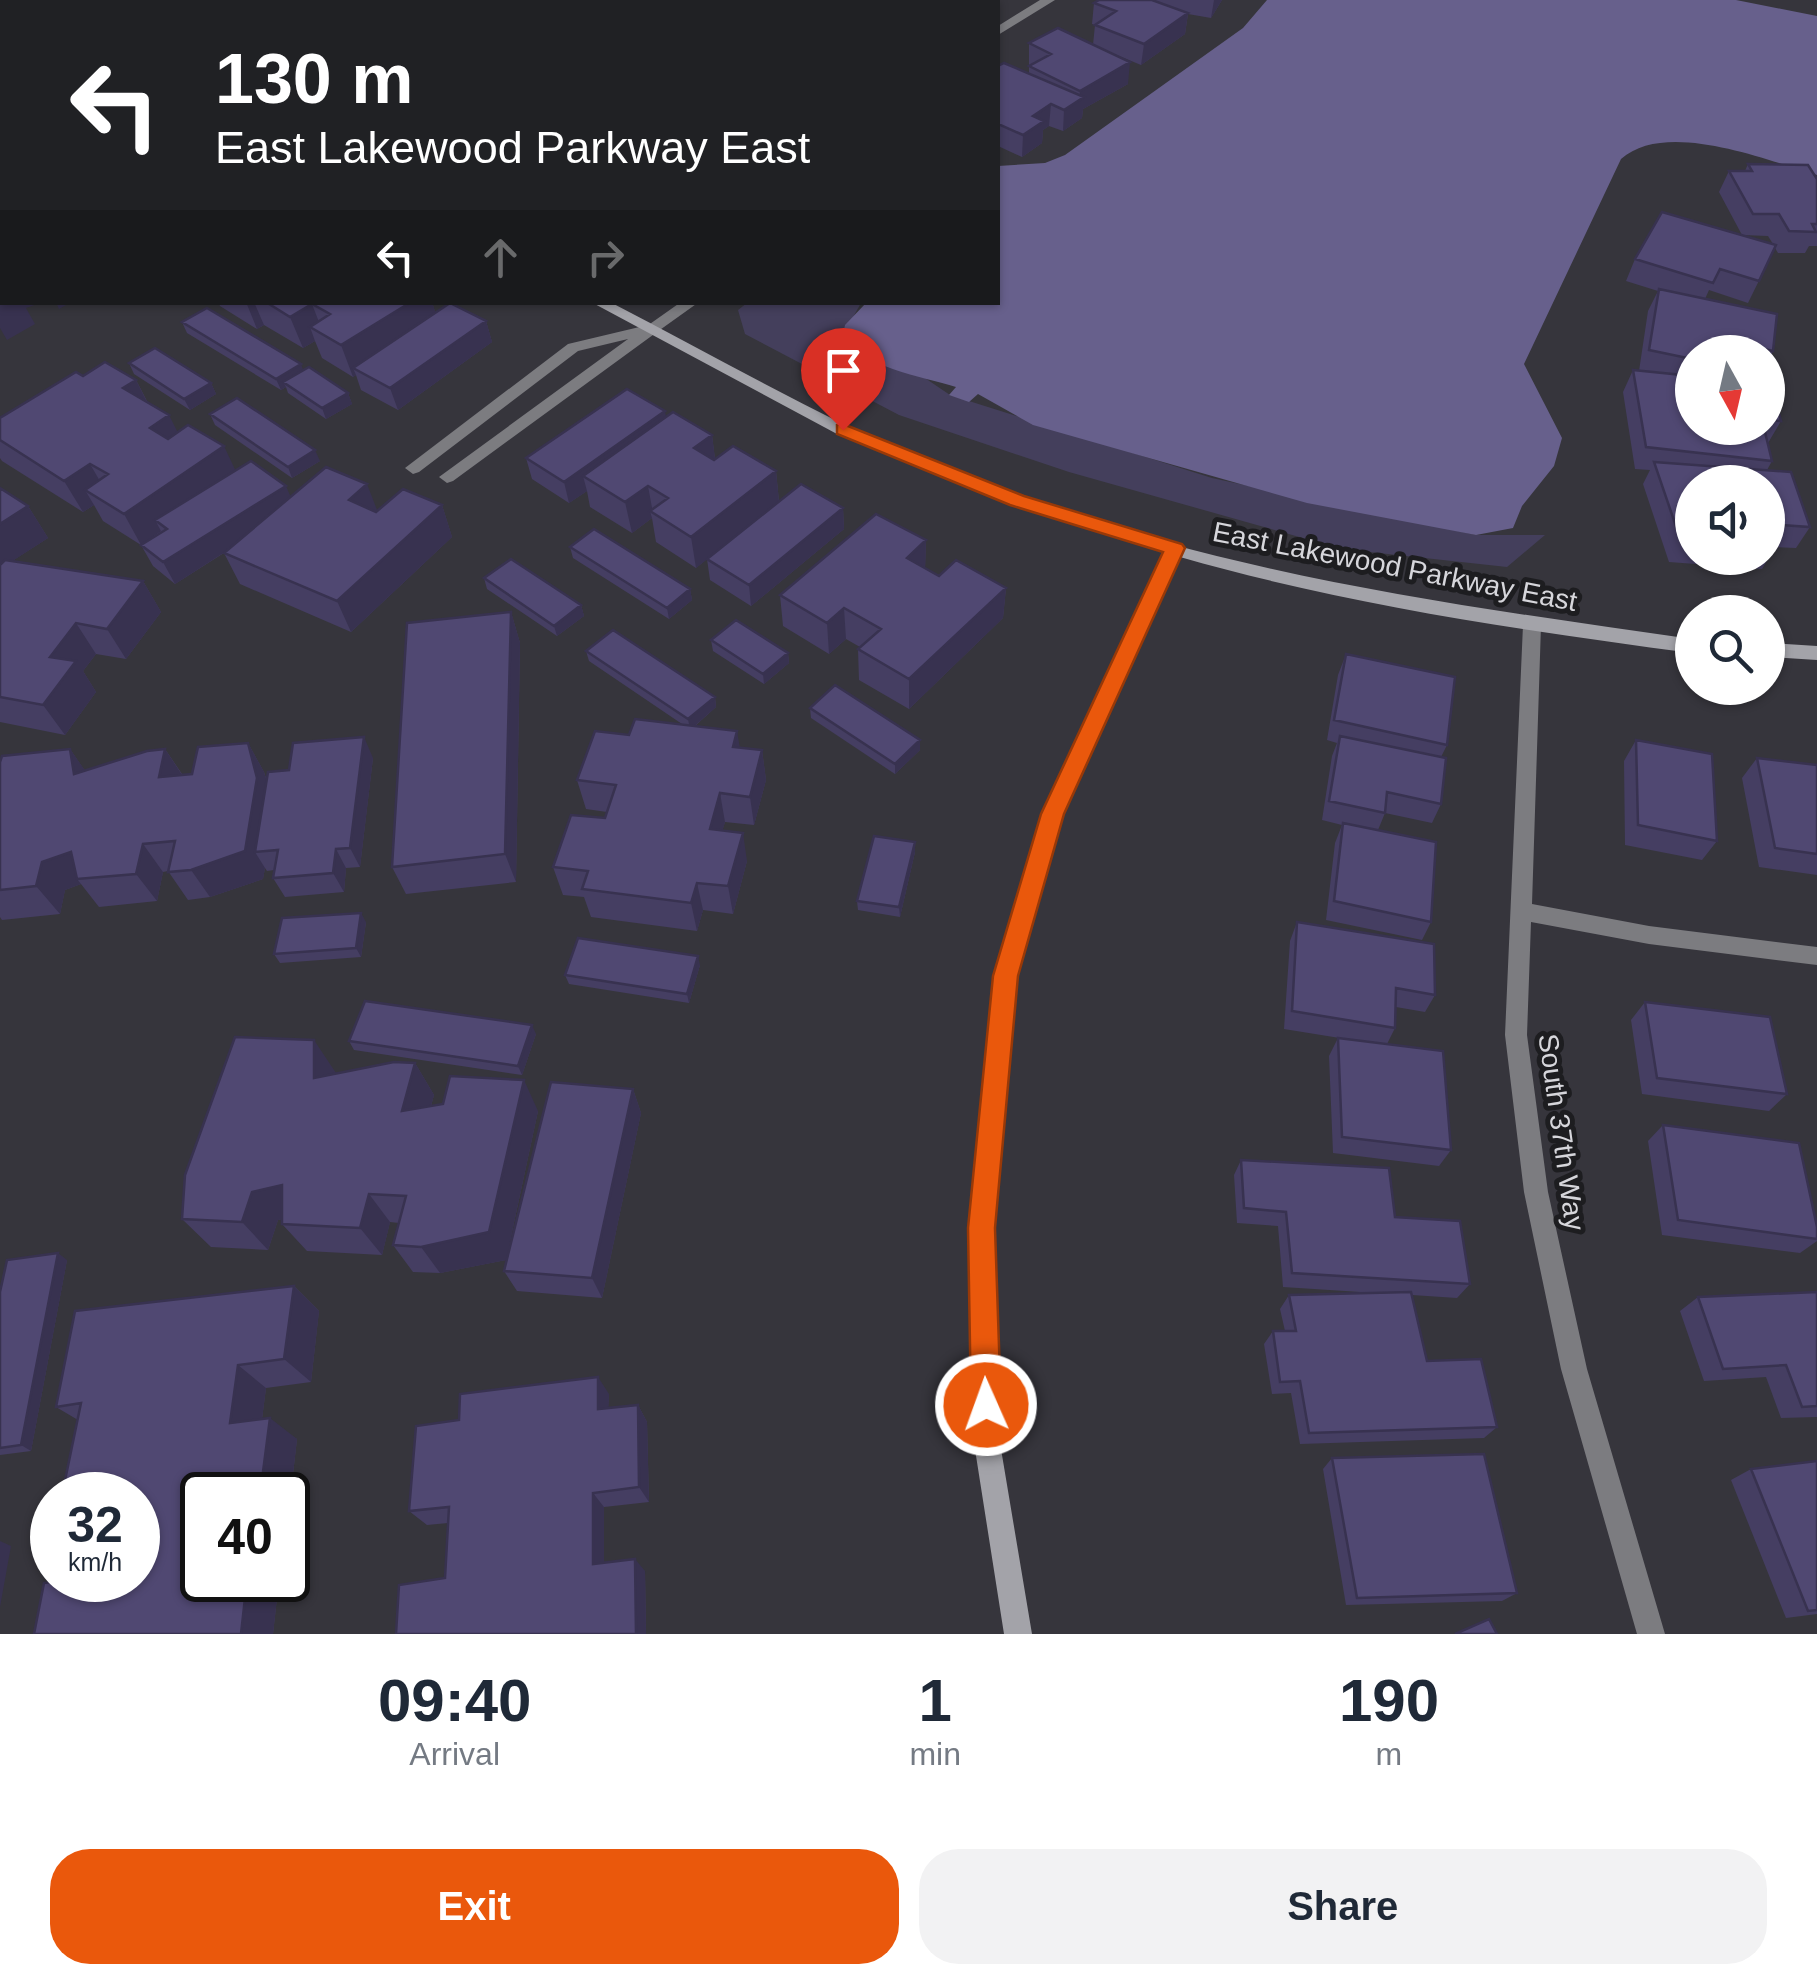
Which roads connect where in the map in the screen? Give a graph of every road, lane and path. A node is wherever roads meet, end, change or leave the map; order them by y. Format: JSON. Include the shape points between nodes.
{"nodes":[{"id":1,"x":1049,"y":0,"type":"edge"},
{"id":2,"x":1000,"y":30,"type":"edge"},
{"id":3,"x":604,"y":305,"type":"edge"},
{"id":4,"x":688,"y":305,"type":"edge"},
{"id":5,"x":652,"y":330,"type":"junction"},
{"id":6,"x":504,"y":400,"type":"junction"},
{"id":7,"x":532,"y":416,"type":"junction"},
{"id":8,"x":413,"y":468,"type":"dead end"},
{"id":9,"x":447,"y":477,"type":"dead end"},
{"id":10,"x":1175,"y":548,"type":"junction"},
{"id":11,"x":1532,"y":625,"type":"junction"},
{"id":12,"x":1675,"y":644,"type":"edge"},
{"id":13,"x":1785,"y":651,"type":"edge"},
{"id":14,"x":1817,"y":653,"type":"edge"},
{"id":15,"x":1519,"y":911,"type":"junction"},
{"id":16,"x":1817,"y":956,"type":"edge"},
{"id":17,"x":1018,"y":1634,"type":"edge"},
{"id":18,"x":1651,"y":1634,"type":"edge"}],
"edges":[{"from":1,"to":2,"type":"street"},
{"from":3,"to":5,"type":"street","name":"East Lakewood Parkway East"},
{"from":4,"to":5,"type":"street"},
{"from":5,"to":6,"type":"street","via":[[573,347]]},
{"from":5,"to":7,"type":"street"},
{"from":5,"to":10,"type":"street","name":"East Lakewood Parkway East","via":[[843,430],[1017,500]]},
{"from":6,"to":7,"type":"street"},
{"from":6,"to":8,"type":"street"},
{"from":7,"to":9,"type":"street"},
{"from":10,"to":11,"type":"street","name":"East Lakewood Parkway East","via":[[1255,572]]},
{"from":10,"to":17,"type":"street","via":[[1052,814],[1005,976],[982,1244],[987,1443]]},
{"from":11,"to":12,"type":"street","name":"East Lakewood Parkway East"},
{"from":11,"to":15,"type":"street","name":"South 37th Way"},
{"from":13,"to":14,"type":"street"},
{"from":15,"to":16,"type":"street"},
{"from":15,"to":18,"type":"street","name":"South 37th Way","via":[[1516,1035],[1536,1192],[1574,1369]]}]}
